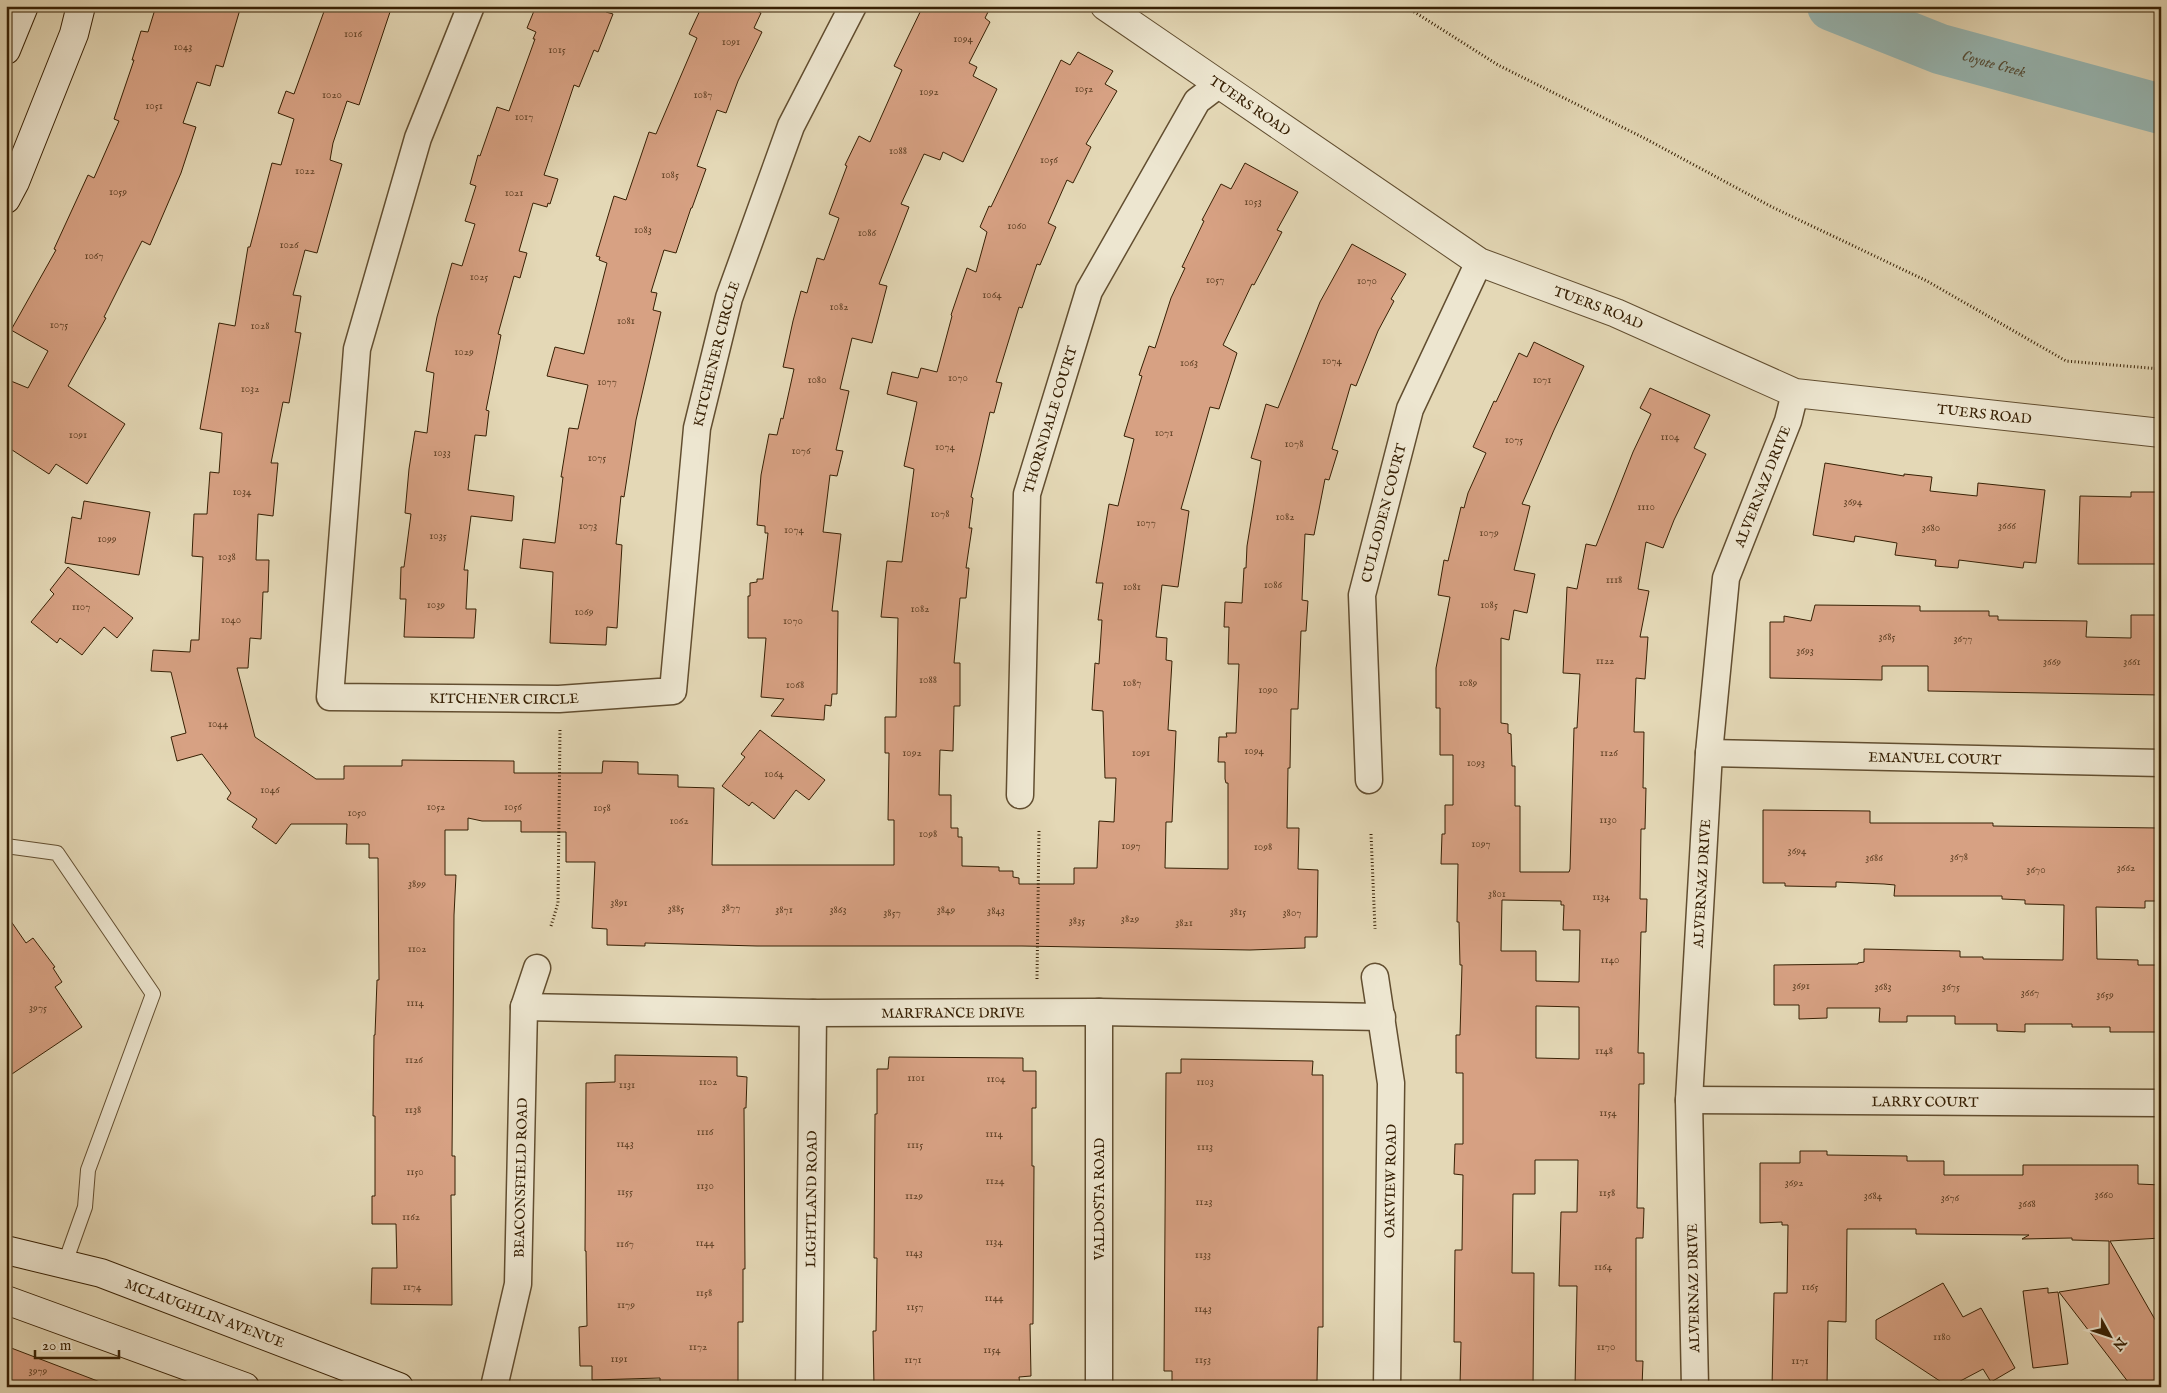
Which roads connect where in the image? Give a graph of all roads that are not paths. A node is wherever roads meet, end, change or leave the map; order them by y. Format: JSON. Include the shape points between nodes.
{"nodes":[{"id":1,"x":24,"y":6,"type":"edge"},
{"id":2,"x":81,"y":6,"type":"edge"},
{"id":3,"x":471,"y":6,"type":"edge"},
{"id":4,"x":853,"y":6,"type":"edge"},
{"id":5,"x":1105,"y":6,"type":"edge"},
{"id":6,"x":6,"y":50,"type":"edge"},
{"id":7,"x":1218,"y":85,"type":"junction"},
{"id":8,"x":6,"y":199,"type":"edge"},
{"id":9,"x":1479,"y":262,"type":"junction"},
{"id":10,"x":1795,"y":393,"type":"junction"},
{"id":11,"x":2161,"y":433,"type":"edge"},
{"id":12,"x":1709,"y":752,"type":"junction"},
{"id":13,"x":2161,"y":763,"type":"edge"},
{"id":14,"x":1369,"y":780,"type":"dead end"},
{"id":15,"x":1020,"y":795,"type":"dead end"},
{"id":16,"x":6,"y":846,"type":"edge"},
{"id":17,"x":537,"y":968,"type":"dead end"},
{"id":18,"x":1376,"y":977,"type":"dead end"},
{"id":19,"x":524,"y":1007,"type":"junction"},
{"id":20,"x":1099,"y":1012,"type":"junction"},
{"id":21,"x":813,"y":1013,"type":"junction"},
{"id":22,"x":1382,"y":1017,"type":"junction"},
{"id":23,"x":1689,"y":1100,"type":"junction"},
{"id":24,"x":2161,"y":1103,"type":"edge"},
{"id":25,"x":6,"y":1250,"type":"edge"},
{"id":26,"x":65,"y":1263,"type":"junction"},
{"id":27,"x":6,"y":1300,"type":"edge"},
{"id":28,"x":245,"y":1387,"type":"edge"},
{"id":29,"x":399,"y":1387,"type":"edge"},
{"id":30,"x":494,"y":1387,"type":"edge"},
{"id":31,"x":810,"y":1387,"type":"edge"},
{"id":32,"x":1099,"y":1387,"type":"edge"},
{"id":33,"x":1387,"y":1387,"type":"edge"},
{"id":34,"x":1696,"y":1387,"type":"edge"}],
"edges":[{"from":1,"to":6,"type":"street"},
{"from":2,"to":8,"type":"street","via":[[74,34]]},
{"from":3,"to":4,"type":"street","name":"KITCHENER CIRCLE","via":[[418,138],[357,350],[330,697],[560,699],[673,691],[697,428],[729,298],[791,126]]},
{"from":5,"to":7,"type":"street","name":"TUERS ROAD"},
{"from":7,"to":9,"type":"street","name":"TUERS ROAD"},
{"from":7,"to":15,"type":"street","name":"THORNDALE COURT","via":[[1196,101],[1089,291],[1027,494]]},
{"from":9,"to":10,"type":"street","name":"TUERS ROAD","via":[[1616,313]]},
{"from":9,"to":14,"type":"street","name":"CULLODEN COURT","via":[[1410,410],[1362,595]]},
{"from":10,"to":11,"type":"street","name":"TUERS ROAD"},
{"from":10,"to":12,"type":"street","name":"ALVERNAZ DRIVE","via":[[1788,421],[1726,578]]},
{"from":12,"to":13,"type":"street","name":"EMANUEL COURT"},
{"from":12,"to":23,"type":"street","name":"ALVERNAZ DRIVE"},
{"from":16,"to":26,"type":"lane","via":[[57,853],[153,994],[88,1170],[85,1206]]},
{"from":17,"to":19,"type":"street","name":"BEACONSFIELD ROAD"},
{"from":18,"to":22,"type":"street","name":"OAKVIEW ROAD"},
{"from":19,"to":21,"type":"street","name":"MARFRANCE DRIVE"},
{"from":19,"to":30,"type":"street","name":"BEACONSFIELD ROAD","via":[[518,1284]]},
{"from":20,"to":21,"type":"street","name":"MARFRANCE DRIVE"},
{"from":20,"to":22,"type":"street","name":"MARFRANCE DRIVE"},
{"from":20,"to":32,"type":"street","name":"VALDOSTA ROAD"},
{"from":21,"to":31,"type":"street","name":"LIGHTLAND ROAD"},
{"from":22,"to":33,"type":"street","name":"OAKVIEW ROAD","via":[[1391,1082]]},
{"from":23,"to":24,"type":"street","name":"LARRY COURT"},
{"from":23,"to":34,"type":"street","name":"ALVERNAZ DRIVE"},
{"from":25,"to":26,"type":"street","name":"MCLAUGHLIN AVENUE"},
{"from":26,"to":29,"type":"street","name":"MCLAUGHLIN AVENUE","via":[[101,1273]]},
{"from":27,"to":28,"type":"street"}]}
